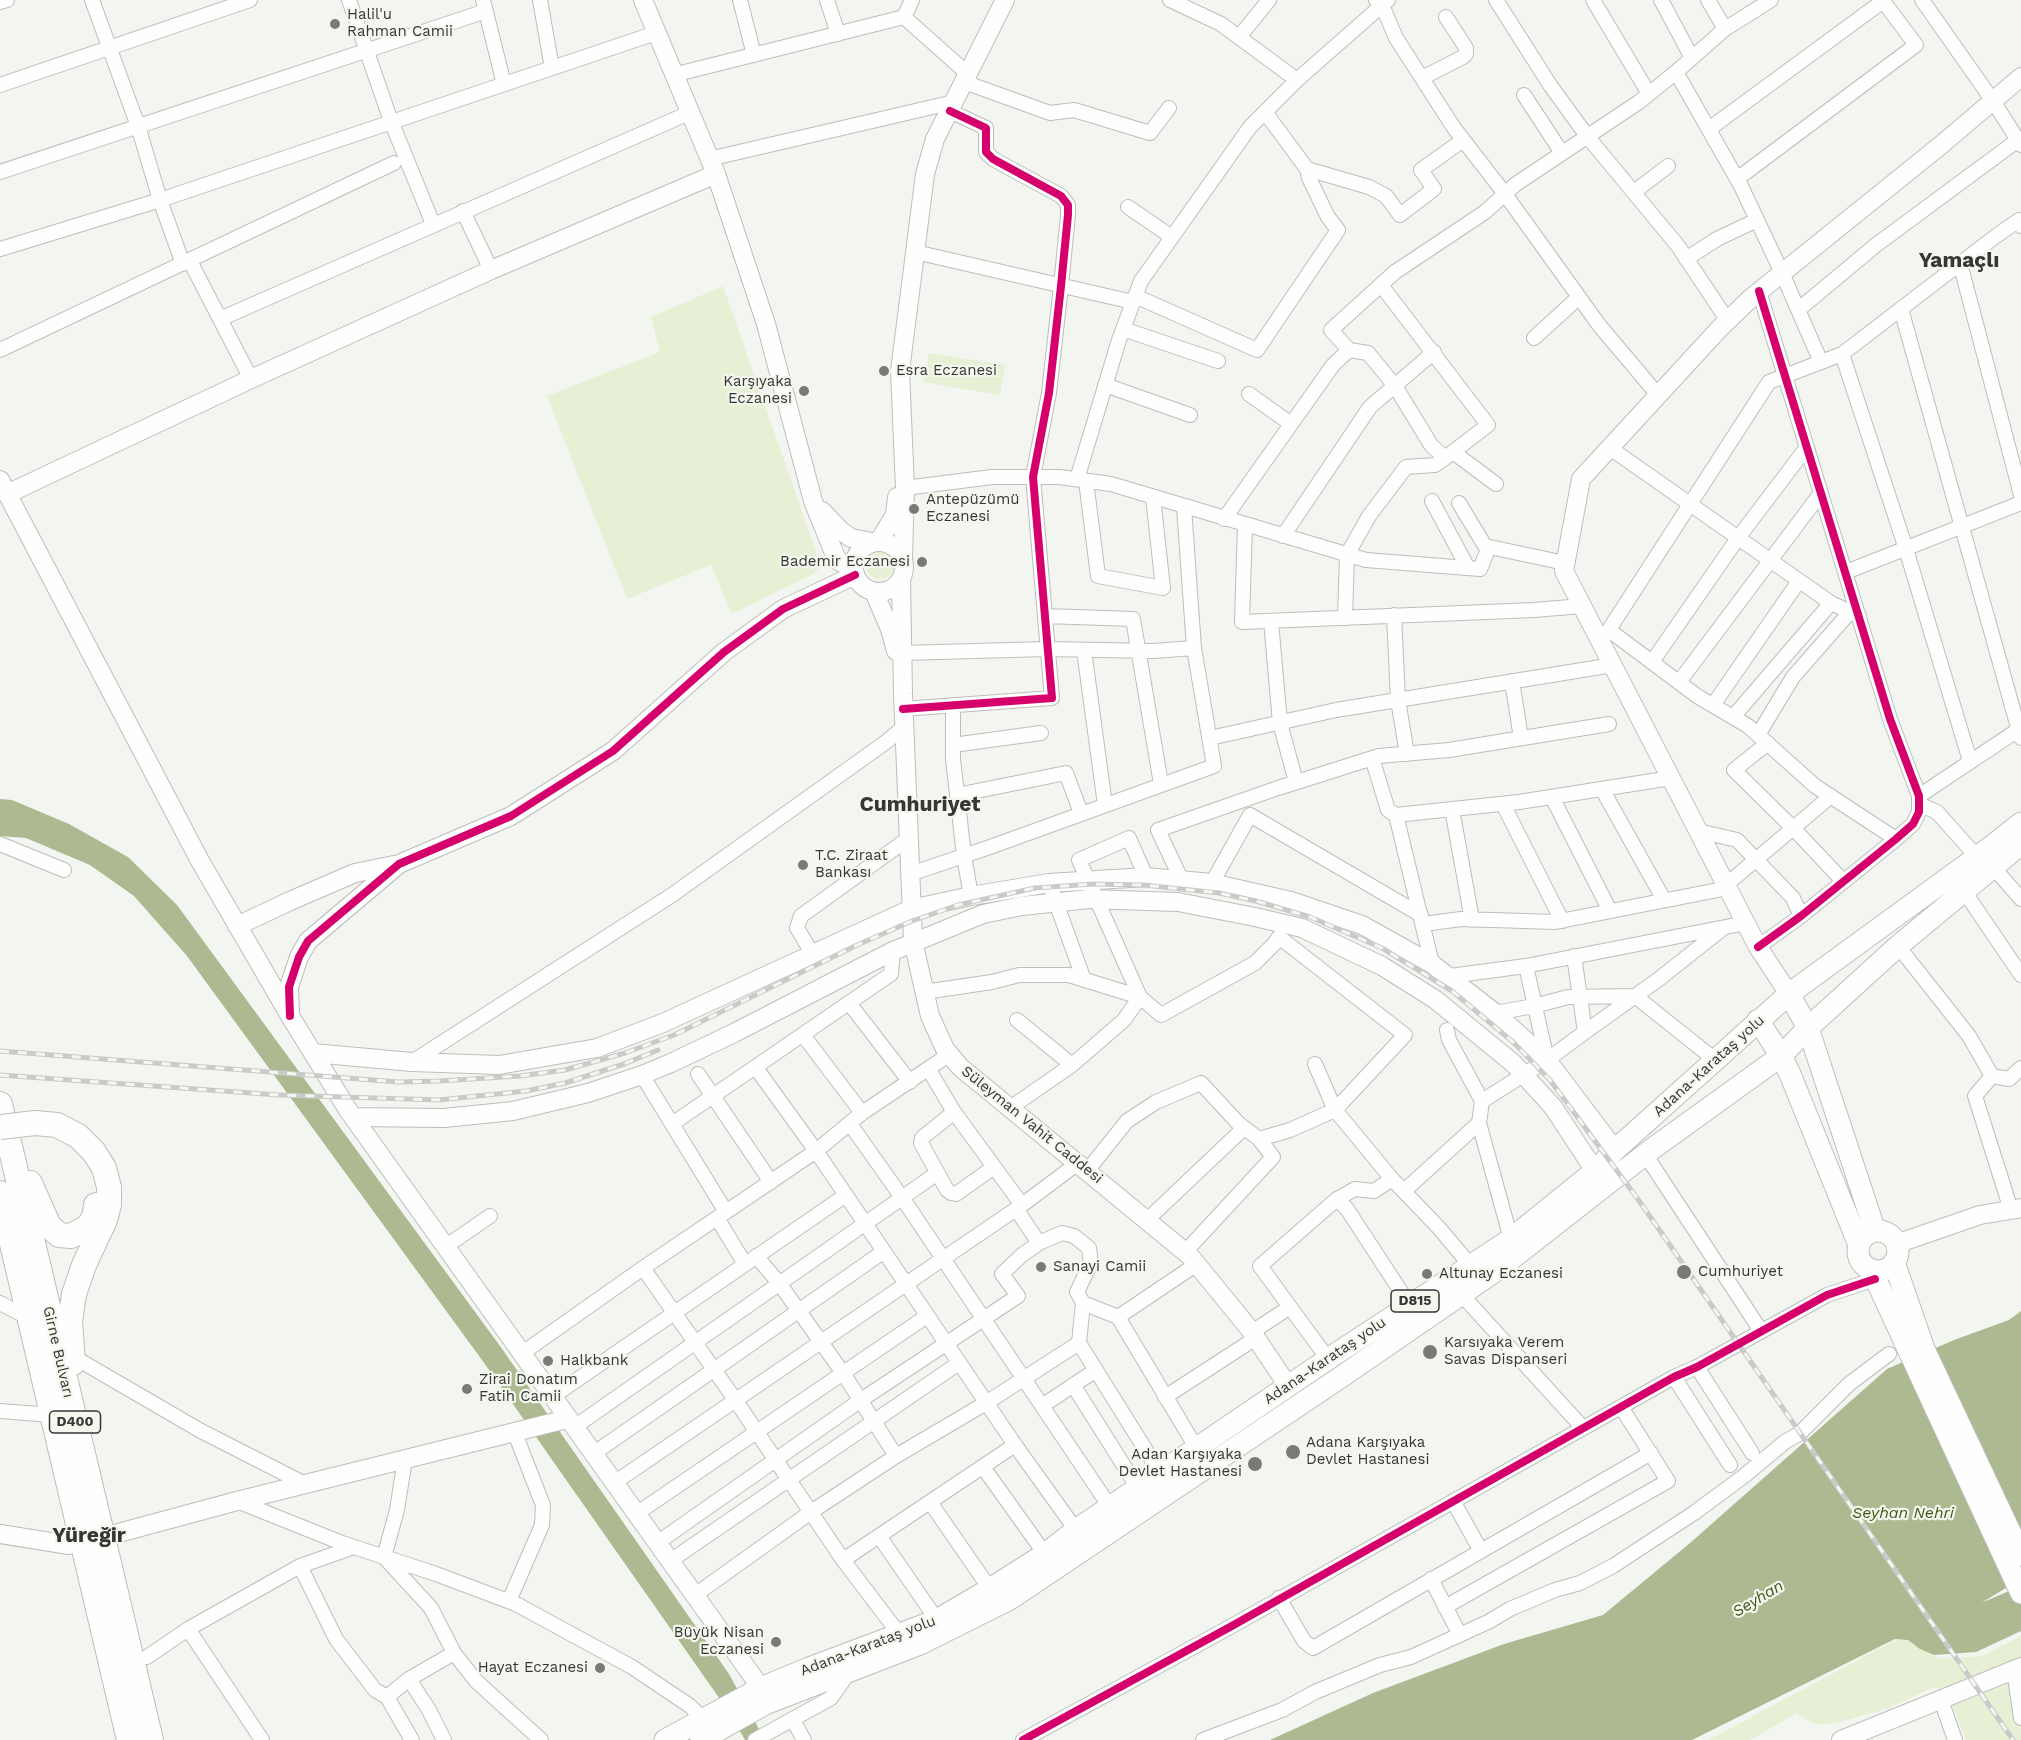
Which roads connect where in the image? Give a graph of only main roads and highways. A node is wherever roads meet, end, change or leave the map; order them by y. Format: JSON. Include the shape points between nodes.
{"nodes":[{"id":1,"x":643,"y":0,"type":"edge"},
{"id":2,"x":1005,"y":0,"type":"edge"},
{"id":3,"x":2021,"y":77,"type":"edge"},
{"id":4,"x":712,"y":167,"type":"junction"},
{"id":5,"x":902,"y":450,"type":"junction"},
{"id":6,"x":4,"y":487,"type":"edge"},
{"id":7,"x":813,"y":501,"type":"junction"},
{"id":8,"x":876,"y":542,"type":"junction"},
{"id":9,"x":903,"y":558,"type":"junction"},
{"id":10,"x":854,"y":572,"type":"junction"},
{"id":11,"x":901,"y":580,"type":"junction"},
{"id":12,"x":874,"y":592,"type":"junction"},
{"id":13,"x":903,"y":710,"type":"junction"},
{"id":14,"x":2021,"y":823,"type":"edge"},
{"id":15,"x":2021,"y":844,"type":"edge"},
{"id":16,"x":1985,"y":862,"type":"junction"},
{"id":17,"x":399,"y":864,"type":"junction"},
{"id":18,"x":911,"y":909,"type":"junction"},
{"id":19,"x":237,"y":926,"type":"junction"},
{"id":20,"x":913,"y":941,"type":"junction"},
{"id":21,"x":1789,"y":994,"type":"junction"},
{"id":22,"x":290,"y":1016,"type":"junction"},
{"id":23,"x":1758,"y":1020,"type":"junction"},
{"id":24,"x":1808,"y":1028,"type":"junction"},
{"id":25,"x":313,"y":1053,"type":"junction"},
{"id":26,"x":1781,"y":1056,"type":"junction"},
{"id":27,"x":0,"y":1094,"type":"edge"},
{"id":28,"x":0,"y":1104,"type":"edge"},
{"id":29,"x":354,"y":1117,"type":"junction"},
{"id":30,"x":0,"y":1127,"type":"edge"},
{"id":31,"x":0,"y":1142,"type":"edge"},
{"id":32,"x":1615,"y":1150,"type":"junction"},
{"id":33,"x":1595,"y":1171,"type":"junction"},
{"id":34,"x":102,"y":1189,"type":"junction"},
{"id":35,"x":0,"y":1193,"type":"edge"},
{"id":36,"x":2016,"y":1209,"type":"edge"},
{"id":37,"x":4,"y":1221,"type":"edge"},
{"id":38,"x":1875,"y":1231,"type":"junction"},
{"id":39,"x":1859,"y":1245,"type":"junction"},
{"id":40,"x":1895,"y":1253,"type":"junction"},
{"id":41,"x":1873,"y":1274,"type":"junction"},
{"id":42,"x":1918,"y":1352,"type":"junction"},
{"id":43,"x":1288,"y":1386,"type":"junction"},
{"id":44,"x":567,"y":1422,"type":"junction"},
{"id":45,"x":60,"y":1456,"type":"junction"},
{"id":46,"x":88,"y":1481,"type":"junction"},
{"id":47,"x":0,"y":1534,"type":"edge"},
{"id":48,"x":111,"y":1535,"type":"junction"},
{"id":49,"x":69,"y":1545,"type":"junction"},
{"id":50,"x":2021,"y":1555,"type":"edge"},
{"id":51,"x":2021,"y":1593,"type":"edge"},
{"id":52,"x":2017,"y":1669,"type":"edge"},
{"id":53,"x":759,"y":1695,"type":"junction"},
{"id":54,"x":713,"y":1723,"type":"edge"},
{"id":55,"x":1849,"y":1739,"type":"edge"},
{"id":56,"x":114,"y":1740,"type":"edge"},
{"id":57,"x":129,"y":1740,"type":"edge"},
{"id":58,"x":151,"y":1740,"type":"edge"},
{"id":59,"x":167,"y":1740,"type":"edge"},
{"id":60,"x":665,"y":1740,"type":"edge"}],
"edges":[{"from":1,"to":4,"type":"main road"},
{"from":2,"to":5,"type":"main road","via":[[935,139],[925,174],[900,371]]},
{"from":3,"to":21,"type":"main road","via":[[1759,291],[1581,479],[1564,571],[1582,606],[1605,636],[1613,665],[1698,831],[1758,947]]},
{"from":4,"to":6,"type":"main road","via":[[251,379]]},
{"from":4,"to":7,"type":"main road","via":[[766,324]]},
{"from":5,"to":8,"type":"main road","via":[[895,515]]},
{"from":5,"to":9,"type":"main road"},
{"from":6,"to":19,"type":"main road"},
{"from":7,"to":8,"type":"main road","via":[[851,538]]},
{"from":7,"to":10,"type":"main road","via":[[837,560]]},
{"from":8,"to":9,"type":"main road","via":[[893,546]]},
{"from":8,"to":10,"type":"main road","via":[[860,549]]},
{"from":9,"to":11,"type":"main road"},
{"from":10,"to":12,"type":"main road","via":[[859,583]]},
{"from":10,"to":17,"type":"main road","via":[[783,609],[724,652],[613,751],[512,816]]},
{"from":11,"to":12,"type":"main road","via":[[889,590]]},
{"from":11,"to":13,"type":"main road"},
{"from":12,"to":13,"type":"main road","via":[[895,644]]},
{"from":13,"to":18,"type":"main road","name":"Süleyman Vahit Caddesi"},
{"from":14,"to":16,"type":"main road","name":"Adana-Karataş yolu","number":"D815"},
{"from":15,"to":16,"type":"main road","name":"Adana-Karataş yolu","number":"D815"},
{"from":16,"to":21,"type":"main road","name":"Adana-Karataş yolu","number":"D815"},
{"from":16,"to":24,"type":"main road","name":"Adana-Karataş yolu","number":"D815","via":[[1964,891]]},
{"from":17,"to":19,"type":"main road","via":[[355,873]]},
{"from":17,"to":22,"type":"main road","via":[[308,940],[289,987]]},
{"from":18,"to":20,"type":"main road","name":"Süleyman Vahit Caddesi"},
{"from":18,"to":25,"type":"main road","via":[[663,1023],[597,1048],[500,1065]]},
{"from":18,"to":32,"type":"main road","via":[[1049,883],[1146,877],[1212,883],[1291,901],[1362,925],[1432,964],[1495,1013],[1547,1060]]},
{"from":19,"to":22,"type":"main road"},
{"from":20,"to":29,"type":"main road","via":[[734,1033],[642,1075],[588,1093],[513,1111],[444,1118]]},
{"from":20,"to":33,"type":"main road","via":[[983,914],[1095,899],[1178,902],[1302,928],[1382,966],[1436,1000],[1514,1064],[1553,1107]]},
{"from":20,"to":43,"type":"main road","name":"Süleyman Vahit Caddesi","via":[[930,1016],[960,1067],[1191,1258],[1254,1335]]},
{"from":21,"to":23,"type":"main road","name":"Adana-Karataş yolu","number":"D815"},
{"from":21,"to":24,"type":"main road"},
{"from":22,"to":25,"type":"main road"},
{"from":23,"to":26,"type":"main road"},
{"from":23,"to":32,"type":"main road","name":"Adana-Karataş yolu","number":"D815"},
{"from":24,"to":26,"type":"main road","name":"Adana-Karataş yolu","number":"D815"},
{"from":24,"to":38,"type":"main road"},
{"from":25,"to":29,"type":"main road"},
{"from":26,"to":39,"type":"main road"},
{"from":26,"to":53,"type":"main road","name":"Adana-Karataş yolu","number":"D815","via":[[1645,1154],[1501,1267],[1010,1599],[885,1659]]},
{"from":27,"to":34,"type":"highway","via":[[36,1200],[49,1226],[59,1235],[71,1236],[82,1231],[95,1214]]},
{"from":28,"to":46,"type":"highway","name":"Girne Bulvarı","number":"D400"},
{"from":29,"to":44,"type":"main road"},
{"from":30,"to":34,"type":"highway","bridge":true,"via":[[57,1125],[78,1136],[104,1168]]},
{"from":31,"to":34,"type":"highway","via":[[54,1140],[81,1160]]},
{"from":32,"to":33,"type":"main road","name":"Adana-Karataş yolu","number":"D815"},
{"from":33,"to":43,"type":"main road","name":"Adana-Karataş yolu","number":"D815","via":[[1511,1239]]},
{"from":34,"to":46,"type":"highway","via":[[109,1205],[74,1294],[70,1321]]},
{"from":35,"to":37,"type":"highway","name":"Girne Bulvarı","number":"D400"},
{"from":36,"to":40,"type":"main road","via":[[1980,1215]]},
{"from":37,"to":45,"type":"highway","name":"Girne Bulvarı","number":"D400"},
{"from":38,"to":39,"type":"main road"},
{"from":38,"to":40,"type":"main road","via":[[1888,1234]]},
{"from":39,"to":41,"type":"main road","via":[[1862,1262]]},
{"from":40,"to":41,"type":"main road","via":[[1884,1270]]},
{"from":40,"to":42,"type":"main road"},
{"from":41,"to":42,"type":"main road"},
{"from":42,"to":50,"type":"main road"},
{"from":42,"to":51,"type":"main road"},
{"from":43,"to":53,"type":"main road","name":"Adana-Karataş yolu","number":"D815","via":[[1045,1554],[937,1620],[810,1668]]},
{"from":44,"to":48,"type":"main road","via":[[515,1431]]},
{"from":44,"to":53,"type":"main road","via":[[696,1595]]},
{"from":45,"to":49,"type":"highway"},
{"from":45,"to":57,"type":"highway","name":"Girne Bulvarı","number":"D400"},
{"from":46,"to":48,"type":"highway"},
{"from":46,"to":58,"type":"highway","name":"Girne Bulvarı","number":"D400"},
{"from":47,"to":49,"type":"main road"},
{"from":48,"to":59,"type":"highway","via":[[122,1558]]},
{"from":49,"to":56,"type":"highway"},
{"from":52,"to":55,"type":"main road"},
{"from":53,"to":54,"type":"main road","number":"D815"},
{"from":54,"to":60,"type":"main road","number":"D815"}]}
